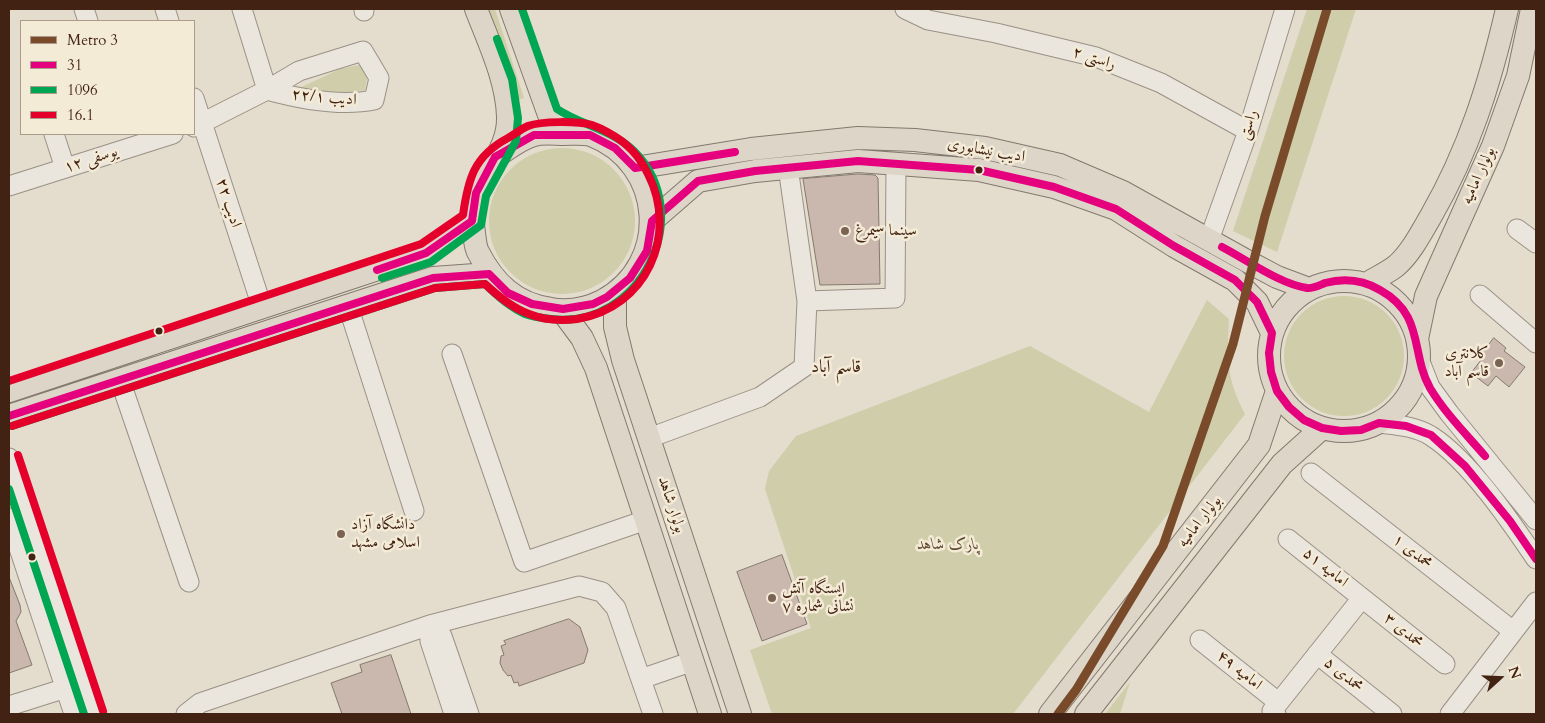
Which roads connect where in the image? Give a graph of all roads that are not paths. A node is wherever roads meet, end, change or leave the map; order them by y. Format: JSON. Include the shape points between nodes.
{"nodes":[{"id":1,"x":242,"y":9,"type":"edge"},
{"id":2,"x":476,"y":9,"type":"edge"},
{"id":3,"x":511,"y":9,"type":"edge"},
{"id":4,"x":905,"y":9,"type":"edge"},
{"id":5,"x":1285,"y":9,"type":"edge"},
{"id":6,"x":1507,"y":9,"type":"edge"},
{"id":7,"x":1532,"y":9,"type":"edge"},
{"id":8,"x":267,"y":90,"type":"junction"},
{"id":9,"x":195,"y":105,"type":"edge"},
{"id":10,"x":198,"y":126,"type":"edge"},
{"id":11,"x":1248,"y":131,"type":"junction"},
{"id":12,"x":583,"y":134,"type":"junction"},
{"id":13,"x":54,"y":135,"type":"edge"},
{"id":14,"x":170,"y":135,"type":"edge"},
{"id":15,"x":495,"y":157,"type":"junction"},
{"id":16,"x":896,"y":164,"type":"junction"},
{"id":17,"x":788,"y":167,"type":"junction"},
{"id":18,"x":65,"y":168,"type":"junction"},
{"id":19,"x":635,"y":168,"type":"junction"},
{"id":20,"x":9,"y":186,"type":"edge"},
{"id":21,"x":472,"y":220,"type":"junction"},
{"id":22,"x":652,"y":221,"type":"junction"},
{"id":23,"x":1517,"y":229,"type":"dead end"},
{"id":24,"x":1209,"y":240,"type":"junction"},
{"id":25,"x":1536,"y":243,"type":"edge"},
{"id":26,"x":489,"y":274,"type":"junction"},
{"id":27,"x":1366,"y":284,"type":"junction"},
{"id":28,"x":1309,"y":289,"type":"junction"},
{"id":29,"x":615,"y":294,"type":"junction"},
{"id":30,"x":1480,"y":295,"type":"dead end"},
{"id":31,"x":807,"y":301,"type":"junction"},
{"id":32,"x":348,"y":306,"type":"junction"},
{"id":33,"x":262,"y":307,"type":"junction"},
{"id":34,"x":562,"y":311,"type":"junction"},
{"id":35,"x":1272,"y":333,"type":"junction"},
{"id":36,"x":1536,"y":343,"type":"edge"},
{"id":37,"x":1418,"y":349,"type":"junction"},
{"id":38,"x":452,"y":354,"type":"dead end"},
{"id":39,"x":120,"y":380,"type":"junction"},
{"id":40,"x":9,"y":391,"type":"edge"},
{"id":41,"x":1277,"y":391,"type":"junction"},
{"id":42,"x":9,"y":416,"type":"edge"},
{"id":43,"x":1379,"y":423,"type":"junction"},
{"id":44,"x":1322,"y":428,"type":"junction"},
{"id":45,"x":649,"y":438,"type":"junction"},
{"id":46,"x":9,"y":458,"type":"edge"},
{"id":47,"x":1311,"y":473,"type":"dead end"},
{"id":48,"x":414,"y":512,"type":"dead end"},
{"id":49,"x":9,"y":518,"type":"edge"},
{"id":50,"x":646,"y":520,"type":"junction"},
{"id":51,"x":1536,"y":520,"type":"edge"},
{"id":52,"x":1288,"y":539,"type":"dead end"},
{"id":53,"x":1536,"y":559,"type":"edge"},
{"id":54,"x":189,"y":582,"type":"dead end"},
{"id":55,"x":1362,"y":598,"type":"junction"},
{"id":56,"x":1536,"y":602,"type":"edge"},
{"id":57,"x":430,"y":625,"type":"junction"},
{"id":58,"x":1513,"y":631,"type":"junction"},
{"id":59,"x":1200,"y":640,"type":"dead end"},
{"id":60,"x":1317,"y":654,"type":"junction"},
{"id":61,"x":693,"y":661,"type":"junction"},
{"id":62,"x":1445,"y":664,"type":"dead end"},
{"id":63,"x":641,"y":679,"type":"junction"},
{"id":64,"x":66,"y":688,"type":"junction"},
{"id":65,"x":9,"y":706,"type":"edge"},
{"id":66,"x":1275,"y":709,"type":"edge"},
{"id":67,"x":74,"y":714,"type":"edge"},
{"id":68,"x":94,"y":714,"type":"edge"},
{"id":69,"x":186,"y":714,"type":"edge"},
{"id":70,"x":454,"y":714,"type":"edge"},
{"id":71,"x":468,"y":714,"type":"edge"},
{"id":72,"x":652,"y":714,"type":"edge"},
{"id":73,"x":710,"y":714,"type":"edge"},
{"id":74,"x":740,"y":714,"type":"edge"},
{"id":75,"x":1050,"y":714,"type":"edge"},
{"id":76,"x":1086,"y":714,"type":"edge"},
{"id":77,"x":1392,"y":714,"type":"edge"},
{"id":78,"x":1450,"y":714,"type":"edge"}],
"edges":[{"from":1,"to":8,"type":"street"},
{"from":2,"to":15,"type":"main road","via":[[505,92],[506,138]]},
{"from":3,"to":12,"type":"main road","via":[[549,115],[563,126]]},
{"from":4,"to":11,"type":"street","name":"راستی ۲","via":[[928,20],[1096,57],[1161,83]]},
{"from":5,"to":11,"type":"street","name":"راستی"},
{"from":6,"to":27,"type":"main road","name":"بولوار امامیه","via":[[1491,77],[1470,137],[1444,192],[1415,243],[1396,266]]},
{"from":7,"to":37,"type":"main road","name":"بولوار امامیه","via":[[1515,84],[1493,146],[1426,296]]},
{"from":8,"to":8,"type":"street","name":"ادیب ۲۲/۱","via":[[299,71],[363,51],[379,78],[374,100],[362,102],[298,98]]},
{"from":8,"to":10,"type":"street","name":"ادیب ۲۲/۱"},
{"from":9,"to":10,"type":"street","name":"ادیب ۲۲"},
{"from":10,"to":33,"type":"street","name":"ادیب ۲۲"},
{"from":11,"to":24,"type":"street","name":"راستی"},
{"from":12,"to":15,"type":"main road","via":[[534,135]]},
{"from":12,"to":19,"type":"main road","via":[[615,148]]},
{"from":13,"to":18,"type":"street"},
{"from":14,"to":18,"type":"street","name":"یوسفی ۱۲"},
{"from":15,"to":21,"type":"main road","via":[[476,193]]},
{"from":16,"to":17,"type":"main road","name":"ادیب نیشابوری","via":[[858,161]]},
{"from":16,"to":31,"type":"street","via":[[895,298]]},
{"from":16,"to":35,"type":"main road","name":"ادیب نیشابوری","via":[[979,170],[1054,187],[1116,210],[1236,280],[1257,302]]},
{"from":17,"to":22,"type":"main road","name":"ادیب نیشابوری","via":[[698,181]]},
{"from":17,"to":31,"type":"street"},
{"from":18,"to":20,"type":"street","name":"یوسفی ۱۲"},
{"from":19,"to":22,"type":"main road","via":[[648,193]]},
{"from":19,"to":24,"type":"main road","name":"ادیب نیشابوری","via":[[750,149],[858,138],[977,147],[1060,166],[1123,192]]},
{"from":21,"to":26,"type":"main road","via":[[476,249]]},
{"from":21,"to":33,"type":"main road","via":[[426,253]]},
{"from":22,"to":29,"type":"main road","via":[[648,249],[635,274]]},
{"from":23,"to":25,"type":"street"},
{"from":24,"to":28,"type":"main road","name":"ادیب نیشابوری","via":[[1277,277]]},
{"from":26,"to":32,"type":"main road","via":[[433,278]]},
{"from":26,"to":34,"type":"main road","via":[[509,294],[534,306]]},
{"from":27,"to":28,"type":"main road","via":[[1337,281]]},
{"from":27,"to":37,"type":"main road","via":[[1399,304],[1411,321]]},
{"from":28,"to":35,"type":"main road","via":[[1280,315]]},
{"from":29,"to":34,"type":"main road","via":[[590,307]]},
{"from":29,"to":45,"type":"main road","name":"بولوار شاهد","via":[[615,327]]},
{"from":30,"to":36,"type":"street"},
{"from":31,"to":45,"type":"street","via":[[804,367],[760,396]]},
{"from":32,"to":39,"type":"main road"},
{"from":32,"to":48,"type":"street"},
{"from":33,"to":40,"type":"main road"},
{"from":34,"to":50,"type":"main road","name":"بولوار شاهد","via":[[582,338],[596,368]]},
{"from":35,"to":41,"type":"main road","via":[[1270,372]]},
{"from":37,"to":43,"type":"main road","via":[[1416,378],[1408,396],[1395,412]]},
{"from":37,"to":51,"type":"street","via":[[1430,387]]},
{"from":38,"to":50,"type":"street","via":[[524,562]]},
{"from":39,"to":42,"type":"main road"},
{"from":39,"to":54,"type":"street"},
{"from":41,"to":44,"type":"main road","via":[[1304,420]]},
{"from":41,"to":75,"type":"main road","name":"بولوار امامیه","via":[[1259,446]]},
{"from":43,"to":44,"type":"main road","via":[[1361,430]]},
{"from":43,"to":53,"type":"street","via":[[1406,426],[1431,435],[1465,466]]},
{"from":44,"to":76,"type":"main road","name":"بولوار امامیه","via":[[1282,464]]},
{"from":45,"to":74,"type":"main road","name":"بولوار شاهد"},
{"from":46,"to":68,"type":"street"},
{"from":47,"to":58,"type":"street","name":"محمدی ۱"},
{"from":49,"to":64,"type":"street"},
{"from":50,"to":61,"type":"main road","name":"بولوار شاهد"},
{"from":52,"to":55,"type":"street","name":"امامیه ۵۱"},
{"from":55,"to":60,"type":"street"},
{"from":55,"to":62,"type":"street","name":"محمدی ۳"},
{"from":56,"to":58,"type":"street"},
{"from":57,"to":63,"type":"street","via":[[579,586],[602,592],[616,608]]},
{"from":57,"to":69,"type":"street","via":[[200,703]]},
{"from":57,"to":70,"type":"street","via":[[430,641]]},
{"from":57,"to":71,"type":"street","via":[[442,636]]},
{"from":58,"to":78,"type":"street"},
{"from":59,"to":66,"type":"street","name":"امامیه ۴۹"},
{"from":60,"to":66,"type":"street"},
{"from":60,"to":77,"type":"street","name":"محمدی ۵"},
{"from":61,"to":63,"type":"street"},
{"from":61,"to":73,"type":"main road","name":"بولوار شاهد"},
{"from":63,"to":72,"type":"street"},
{"from":64,"to":65,"type":"street"},
{"from":64,"to":67,"type":"street"}]}
